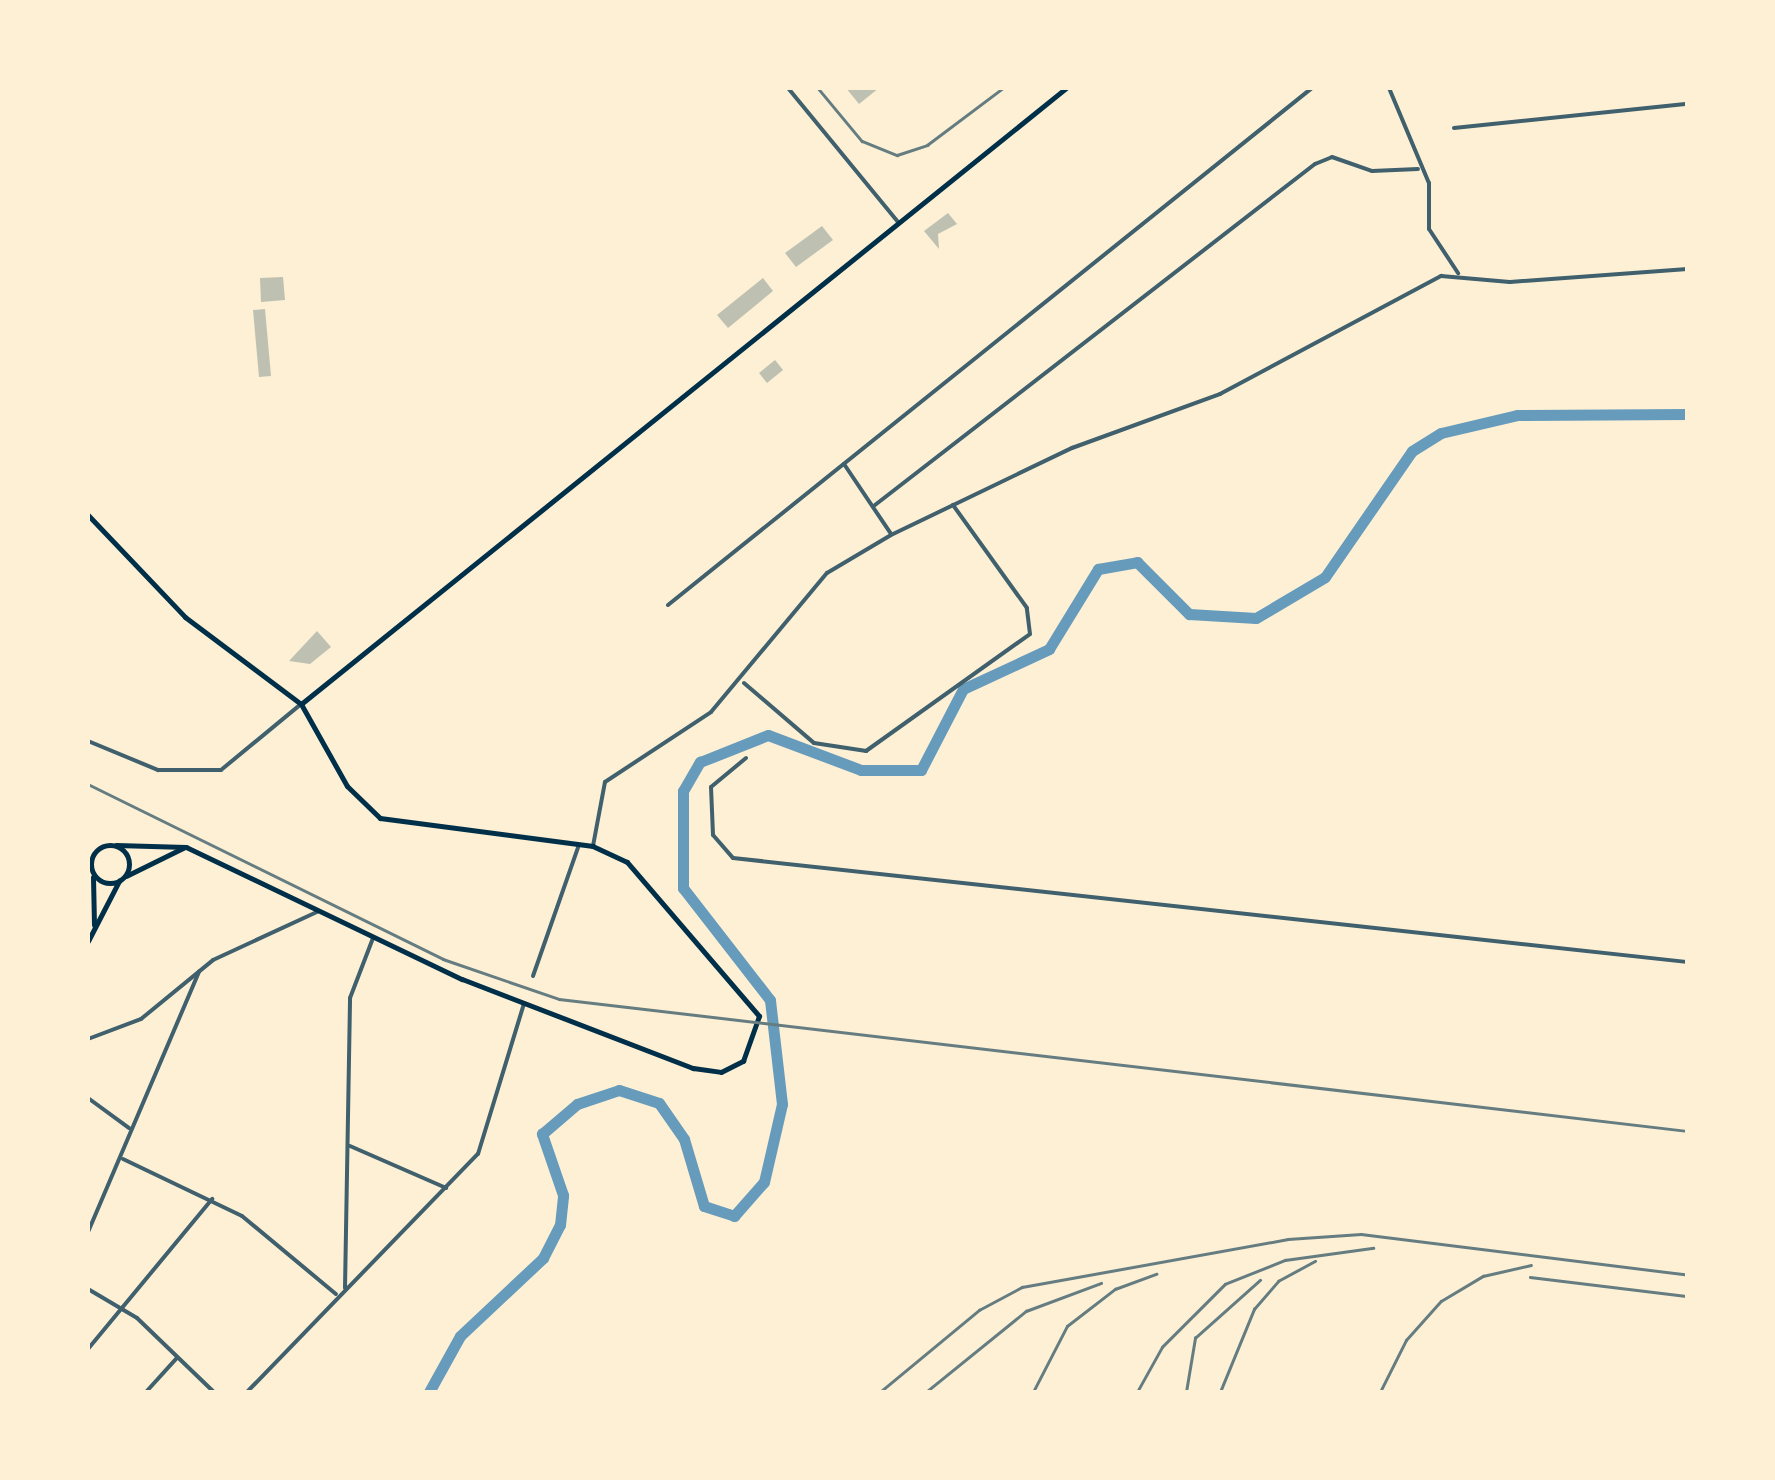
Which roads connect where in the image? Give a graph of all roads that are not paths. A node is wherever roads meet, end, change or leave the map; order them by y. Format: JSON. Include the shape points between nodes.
{"nodes":[{"id":1,"x":788,"y":88,"type":"edge"},
{"id":2,"x":1066,"y":88,"type":"edge"},
{"id":3,"x":1312,"y":88,"type":"edge"},
{"id":4,"x":1389,"y":88,"type":"edge"},
{"id":5,"x":1688,"y":104,"type":"edge"},
{"id":6,"x":1454,"y":128,"type":"dead end"},
{"id":7,"x":1418,"y":169,"type":"junction"},
{"id":8,"x":898,"y":222,"type":"junction"},
{"id":9,"x":1688,"y":270,"type":"edge"},
{"id":10,"x":1458,"y":273,"type":"junction"},
{"id":11,"x":844,"y":464,"type":"junction"},
{"id":12,"x":875,"y":505,"type":"junction"},
{"id":13,"x":952,"y":505,"type":"junction"},
{"id":14,"x":88,"y":516,"type":"edge"},
{"id":15,"x":891,"y":535,"type":"junction"},
{"id":16,"x":668,"y":604,"type":"dead end"},
{"id":17,"x":742,"y":681,"type":"junction"},
{"id":18,"x":301,"y":704,"type":"junction"},
{"id":19,"x":88,"y":741,"type":"edge"},
{"id":20,"x":746,"y":758,"type":"dead end"},
{"id":21,"x":116,"y":845,"type":"junction"},
{"id":22,"x":578,"y":845,"type":"junction"},
{"id":23,"x":100,"y":846,"type":"junction"},
{"id":24,"x":593,"y":846,"type":"junction"},
{"id":25,"x":88,"y":847,"type":"edge"},
{"id":26,"x":186,"y":847,"type":"junction"},
{"id":27,"x":90,"y":871,"type":"edge"},
{"id":28,"x":125,"y":876,"type":"junction"},
{"id":29,"x":118,"y":881,"type":"junction"},
{"id":30,"x":318,"y":911,"type":"junction"},
{"id":31,"x":94,"y":928,"type":"junction"},
{"id":32,"x":373,"y":938,"type":"junction"},
{"id":33,"x":88,"y":942,"type":"edge"},
{"id":34,"x":1688,"y":962,"type":"edge"},
{"id":35,"x":199,"y":972,"type":"junction"},
{"id":36,"x":532,"y":976,"type":"dead end"},
{"id":37,"x":524,"y":1004,"type":"junction"},
{"id":38,"x":88,"y":1039,"type":"edge"},
{"id":39,"x":88,"y":1098,"type":"edge"},
{"id":40,"x":129,"y":1128,"type":"junction"},
{"id":41,"x":350,"y":1146,"type":"junction"},
{"id":42,"x":123,"y":1159,"type":"junction"},
{"id":43,"x":446,"y":1188,"type":"junction"},
{"id":44,"x":212,"y":1199,"type":"junction"},
{"id":45,"x":88,"y":1232,"type":"edge"},
{"id":46,"x":345,"y":1288,"type":"junction"},
{"id":47,"x":88,"y":1290,"type":"edge"},
{"id":48,"x":338,"y":1295,"type":"junction"},
{"id":49,"x":124,"y":1308,"type":"junction"},
{"id":50,"x":88,"y":1350,"type":"edge"},
{"id":51,"x":176,"y":1359,"type":"junction"},
{"id":52,"x":146,"y":1392,"type":"edge"},
{"id":53,"x":214,"y":1392,"type":"edge"},
{"id":54,"x":247,"y":1392,"type":"edge"}],
"edges":[{"from":1,"to":8,"type":"street"},
{"from":2,"to":8,"type":"main road"},
{"from":3,"to":11,"type":"street"},
{"from":4,"to":7,"type":"street"},
{"from":5,"to":6,"type":"street"},
{"from":7,"to":10,"type":"street","via":[[1429,183],[1429,228]]},
{"from":7,"to":12,"type":"street","via":[[1372,171],[1332,156],[1316,164]]},
{"from":8,"to":18,"type":"main road"},
{"from":9,"to":10,"type":"street","via":[[1510,282]]},
{"from":10,"to":13,"type":"street","via":[[1412,287],[1345,334],[1220,394]]},
{"from":11,"to":12,"type":"street"},
{"from":11,"to":16,"type":"street"},
{"from":12,"to":15,"type":"street"},
{"from":13,"to":15,"type":"street"},
{"from":13,"to":17,"type":"street","via":[[1028,608],[1030,634],[866,751],[814,743]]},
{"from":14,"to":18,"type":"main road","via":[[185,617]]},
{"from":15,"to":17,"type":"street","via":[[827,574]]},
{"from":17,"to":24,"type":"street","via":[[696,724],[605,782]]},
{"from":18,"to":19,"type":"street","via":[[221,770],[158,770]]},
{"from":18,"to":22,"type":"main road","via":[[347,786],[380,818]]},
{"from":20,"to":34,"type":"street","via":[[711,787],[713,835],[732,858]]},
{"from":21,"to":23,"type":"main road"},
{"from":21,"to":26,"type":"main road"},
{"from":21,"to":28,"type":"main road","via":[[129,859]]},
{"from":22,"to":24,"type":"main road"},
{"from":22,"to":36,"type":"street"},
{"from":23,"to":25,"type":"main road"},
{"from":23,"to":27,"type":"main road"},
{"from":24,"to":37,"type":"main road","via":[[634,868],[753,1006],[755,1044],[736,1067],[714,1073]]},
{"from":26,"to":28,"type":"main road"},
{"from":26,"to":30,"type":"main road"},
{"from":27,"to":29,"type":"main road"},
{"from":27,"to":31,"type":"main road"},
{"from":28,"to":29,"type":"main road"},
{"from":29,"to":31,"type":"main road"},
{"from":30,"to":32,"type":"main road"},
{"from":30,"to":35,"type":"street"},
{"from":31,"to":33,"type":"main road"},
{"from":32,"to":37,"type":"main road"},
{"from":32,"to":41,"type":"street","via":[[350,998]]},
{"from":35,"to":38,"type":"street","via":[[141,1018]]},
{"from":35,"to":40,"type":"street"},
{"from":37,"to":43,"type":"street","via":[[488,1138]]},
{"from":39,"to":40,"type":"street"},
{"from":40,"to":42,"type":"street"},
{"from":41,"to":43,"type":"street"},
{"from":41,"to":46,"type":"street"},
{"from":42,"to":44,"type":"street"},
{"from":42,"to":45,"type":"street"},
{"from":43,"to":46,"type":"street"},
{"from":44,"to":48,"type":"street"},
{"from":44,"to":49,"type":"street"},
{"from":46,"to":48,"type":"street"},
{"from":47,"to":49,"type":"street"},
{"from":48,"to":54,"type":"street"},
{"from":49,"to":50,"type":"street"},
{"from":49,"to":51,"type":"street"},
{"from":51,"to":52,"type":"street"},
{"from":51,"to":53,"type":"street"}]}
